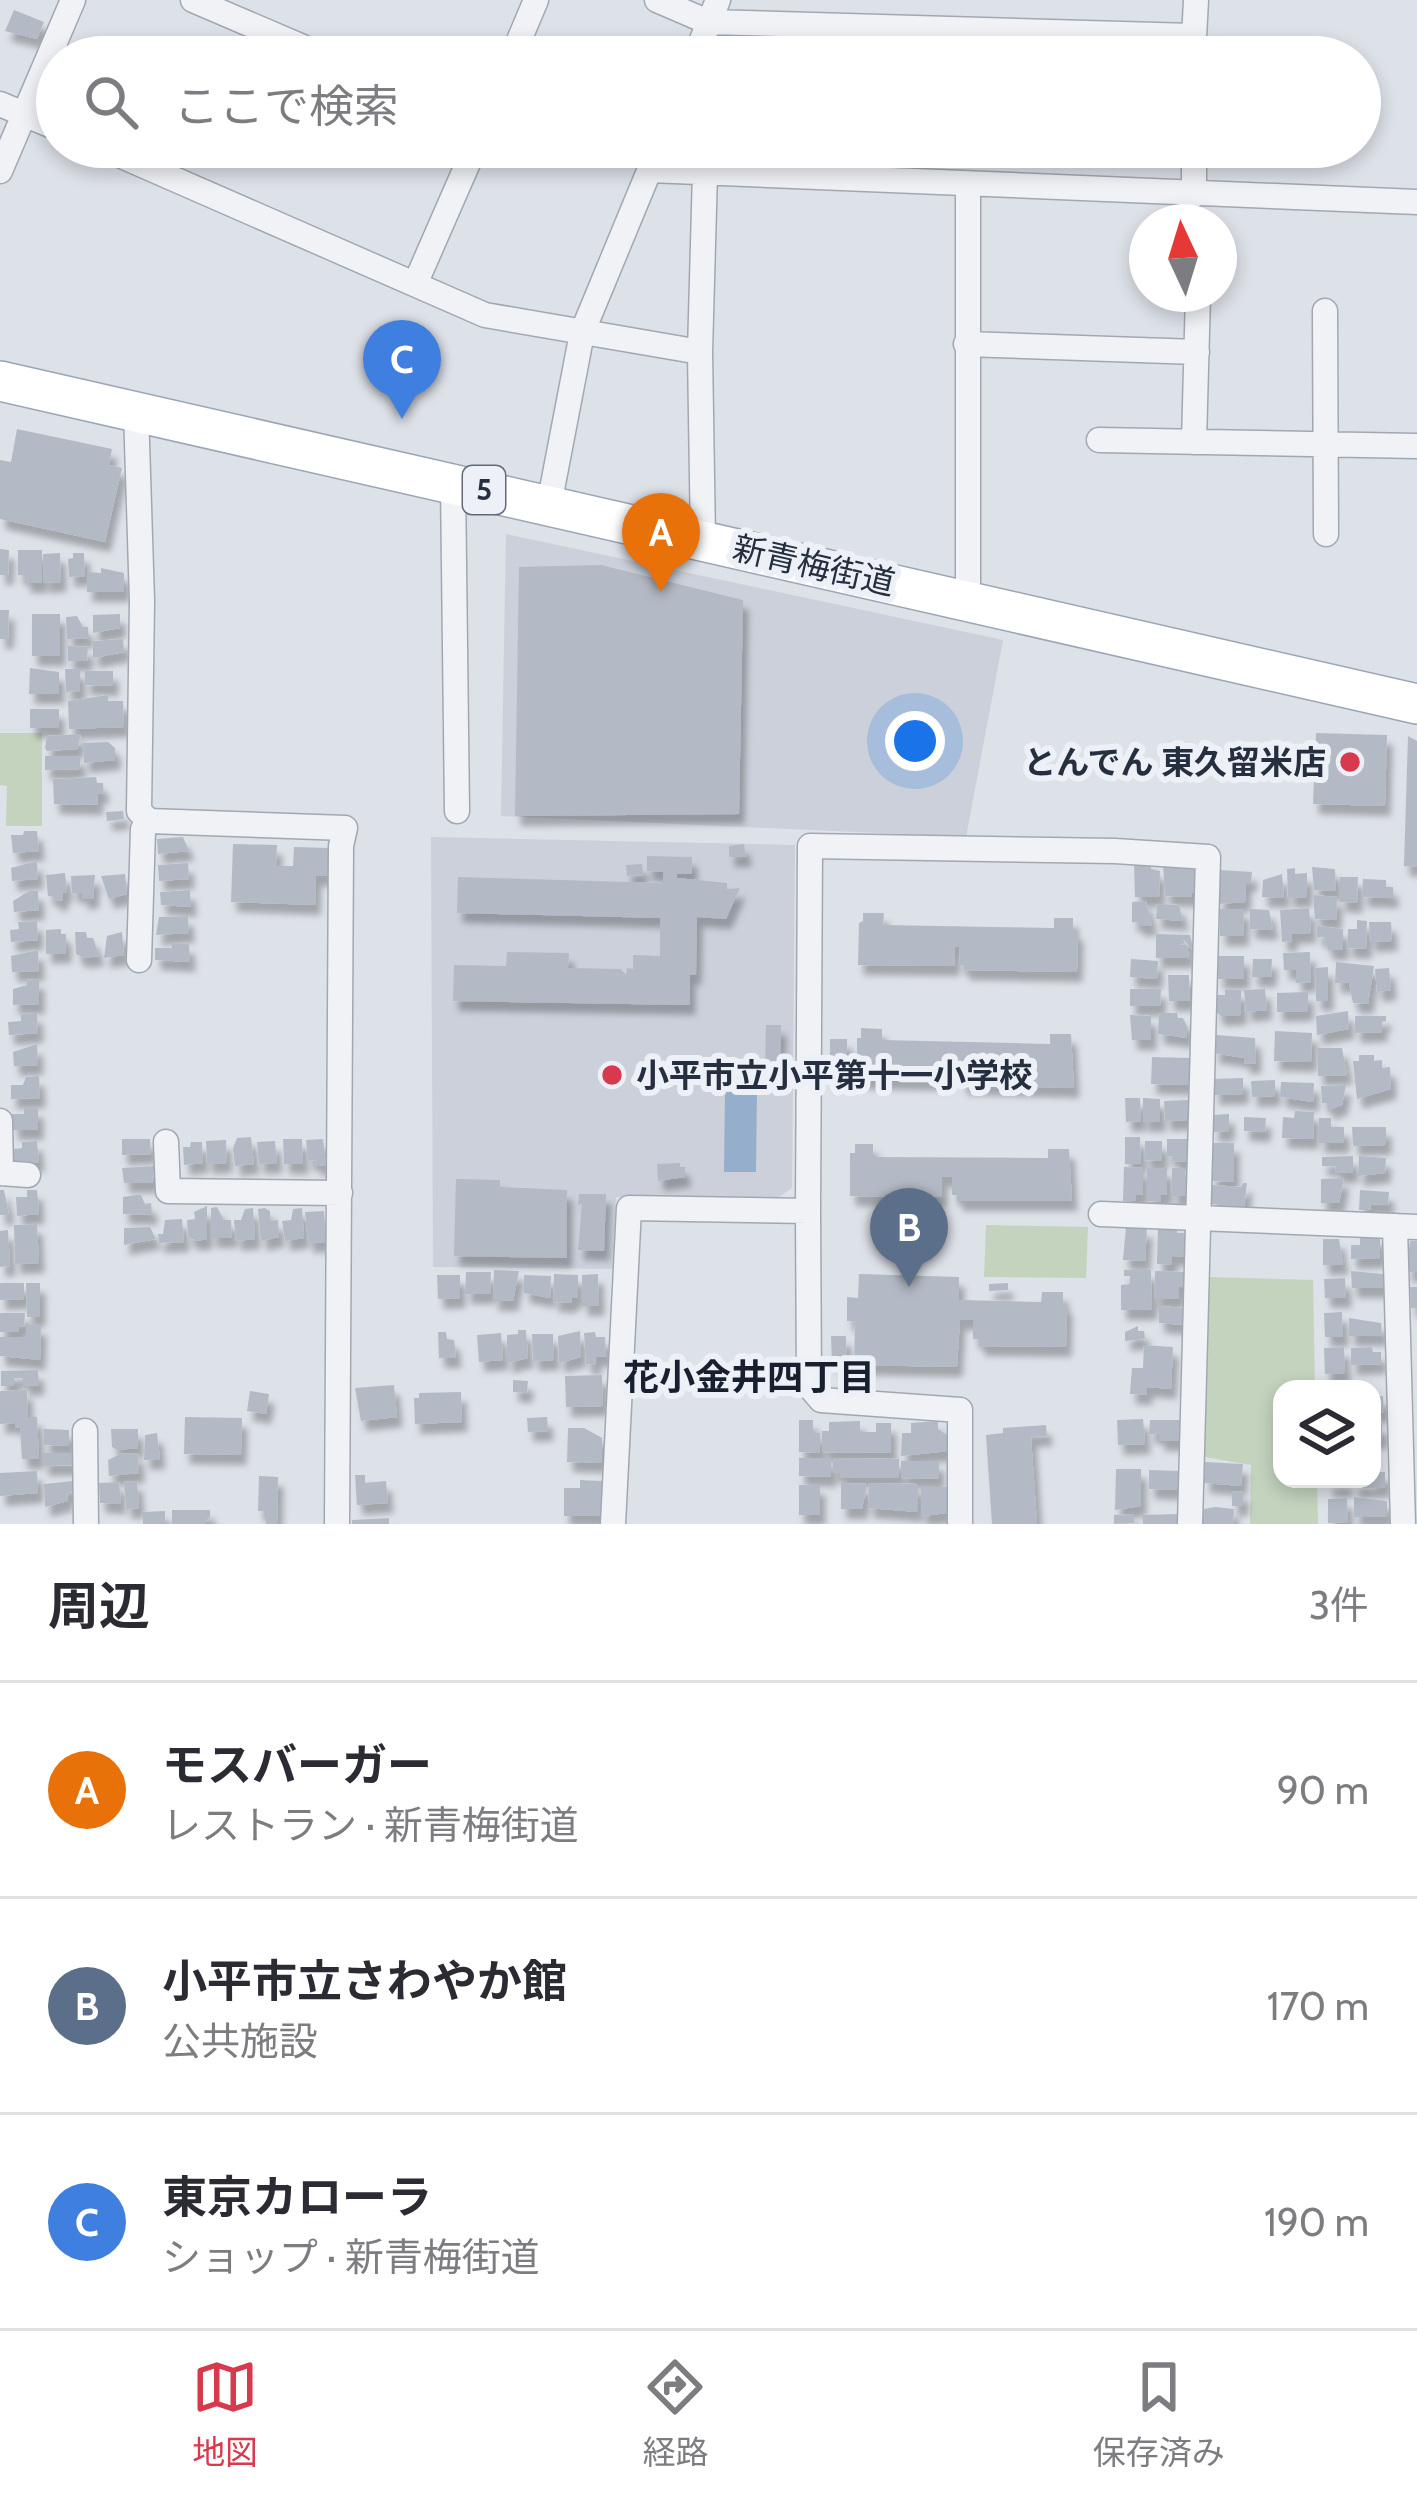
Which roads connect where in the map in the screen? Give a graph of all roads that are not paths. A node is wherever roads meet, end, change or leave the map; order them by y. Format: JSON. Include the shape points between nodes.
{"nodes":[{"id":1,"x":73,"y":0,"type":"edge"},
{"id":2,"x":193,"y":0,"type":"edge"},
{"id":3,"x":536,"y":0,"type":"edge"},
{"id":4,"x":657,"y":0,"type":"edge"},
{"id":5,"x":1196,"y":0,"type":"edge"},
{"id":6,"x":713,"y":11,"type":"edge"},
{"id":7,"x":53,"y":36,"type":"edge"},
{"id":8,"x":277,"y":36,"type":"edge"},
{"id":9,"x":521,"y":36,"type":"edge"},
{"id":10,"x":1055,"y":36,"type":"edge"},
{"id":11,"x":1193,"y":36,"type":"edge"},
{"id":12,"x":36,"y":66,"type":"edge"},
{"id":13,"x":12,"y":109,"type":"edge"},
{"id":14,"x":150,"y":168,"type":"edge"},
{"id":15,"x":466,"y":168,"type":"edge"},
{"id":16,"x":650,"y":168,"type":"edge"},
{"id":17,"x":690,"y":168,"type":"edge"},
{"id":18,"x":1194,"y":168,"type":"edge"},
{"id":19,"x":0,"y":171,"type":"edge"},
{"id":20,"x":705,"y":172,"type":"junction"},
{"id":21,"x":968,"y":184,"type":"junction"},
{"id":22,"x":1194,"y":195,"type":"junction"},
{"id":23,"x":1417,"y":202,"type":"edge"},
{"id":24,"x":416,"y":282,"type":"junction"},
{"id":25,"x":1325,"y":311,"type":"dead end"},
{"id":26,"x":1198,"y":312,"type":"edge"},
{"id":27,"x":582,"y":333,"type":"junction"},
{"id":28,"x":966,"y":344,"type":"junction"},
{"id":29,"x":700,"y":352,"type":"junction"},
{"id":30,"x":1197,"y":352,"type":"junction"},
{"id":31,"x":0,"y":381,"type":"edge"},
{"id":32,"x":136,"y":411,"type":"junction"},
{"id":33,"x":1100,"y":440,"type":"dead end"},
{"id":34,"x":1194,"y":442,"type":"junction"},
{"id":35,"x":1326,"y":444,"type":"junction"},
{"id":36,"x":1417,"y":446,"type":"edge"},
{"id":37,"x":453,"y":483,"type":"junction"},
{"id":38,"x":549,"y":505,"type":"junction"},
{"id":39,"x":1326,"y":534,"type":"dead end"},
{"id":40,"x":703,"y":540,"type":"junction"},
{"id":41,"x":968,"y":600,"type":"junction"},
{"id":42,"x":1417,"y":704,"type":"edge"},
{"id":43,"x":457,"y":812,"type":"dead end"},
{"id":44,"x":149,"y":820,"type":"junction"},
{"id":45,"x":139,"y":959,"type":"dead end"},
{"id":46,"x":0,"y":1121,"type":"edge"},
{"id":47,"x":166,"y":1142,"type":"dead end"},
{"id":48,"x":0,"y":1173,"type":"edge"},
{"id":49,"x":28,"y":1175,"type":"dead end"},
{"id":50,"x":340,"y":1193,"type":"junction"},
{"id":51,"x":808,"y":1210,"type":"junction"},
{"id":52,"x":1101,"y":1214,"type":"dead end"},
{"id":53,"x":1200,"y":1219,"type":"junction"},
{"id":54,"x":1406,"y":1226,"type":"edge"},
{"id":55,"x":1407,"y":1324,"type":"edge"},
{"id":56,"x":85,"y":1431,"type":"dead end"},
{"id":57,"x":86,"y":1524,"type":"edge"},
{"id":58,"x":337,"y":1524,"type":"edge"},
{"id":59,"x":613,"y":1524,"type":"edge"},
{"id":60,"x":960,"y":1524,"type":"edge"},
{"id":61,"x":1190,"y":1524,"type":"edge"},
{"id":62,"x":1403,"y":1524,"type":"edge"}],
"edges":[{"from":1,"to":7,"type":"street"},
{"from":2,"to":8,"type":"street"},
{"from":3,"to":9,"type":"street"},
{"from":4,"to":6,"type":"street"},
{"from":5,"to":11,"type":"street"},
{"from":6,"to":10,"type":"street"},
{"from":12,"to":13,"type":"street"},
{"from":13,"to":19,"type":"street"},
{"from":14,"to":24,"type":"street"},
{"from":15,"to":24,"type":"street"},
{"from":16,"to":27,"type":"street"},
{"from":17,"to":20,"type":"street"},
{"from":18,"to":22,"type":"street"},
{"from":20,"to":21,"type":"street"},
{"from":20,"to":29,"type":"street"},
{"from":21,"to":22,"type":"street"},
{"from":21,"to":28,"type":"street"},
{"from":22,"to":23,"type":"street"},
{"from":24,"to":27,"type":"street","via":[[485,315]]},
{"from":25,"to":35,"type":"street"},
{"from":26,"to":30,"type":"street"},
{"from":27,"to":29,"type":"street"},
{"from":27,"to":38,"type":"street"},
{"from":28,"to":30,"type":"street"},
{"from":28,"to":41,"type":"street"},
{"from":29,"to":40,"type":"street"},
{"from":30,"to":34,"type":"street"},
{"from":31,"to":32,"type":"main road","name":"新青梅街道","number":"5"},
{"from":32,"to":37,"type":"main road","name":"新青梅街道","number":"5"},
{"from":32,"to":44,"type":"street","via":[[139,811]]},
{"from":33,"to":34,"type":"street"},
{"from":34,"to":35,"type":"street"},
{"from":35,"to":36,"type":"street"},
{"from":35,"to":39,"type":"street"},
{"from":37,"to":38,"type":"main road","name":"新青梅街道","number":"5"},
{"from":37,"to":43,"type":"street"},
{"from":38,"to":40,"type":"main road","name":"新青梅街道","number":"5"},
{"from":40,"to":41,"type":"main road","name":"新青梅街道","number":"5"},
{"from":41,"to":42,"type":"main road","name":"新青梅街道","number":"5"},
{"from":44,"to":45,"type":"street","via":[[142,829]]},
{"from":44,"to":50,"type":"street","via":[[345,828]]},
{"from":46,"to":48,"type":"street"},
{"from":47,"to":50,"type":"street","via":[[169,1191]]},
{"from":48,"to":49,"type":"street"},
{"from":50,"to":58,"type":"street"},
{"from":51,"to":53,"type":"street","via":[[810,846],[1115,851],[1208,857]]},
{"from":51,"to":59,"type":"street","via":[[628,1208]]},
{"from":51,"to":60,"type":"street","via":[[809,1386],[821,1400],[960,1410]]},
{"from":52,"to":53,"type":"street"},
{"from":53,"to":54,"type":"street"},
{"from":53,"to":61,"type":"street"},
{"from":54,"to":55,"type":"street"},
{"from":55,"to":62,"type":"street"},
{"from":56,"to":57,"type":"street"}]}
